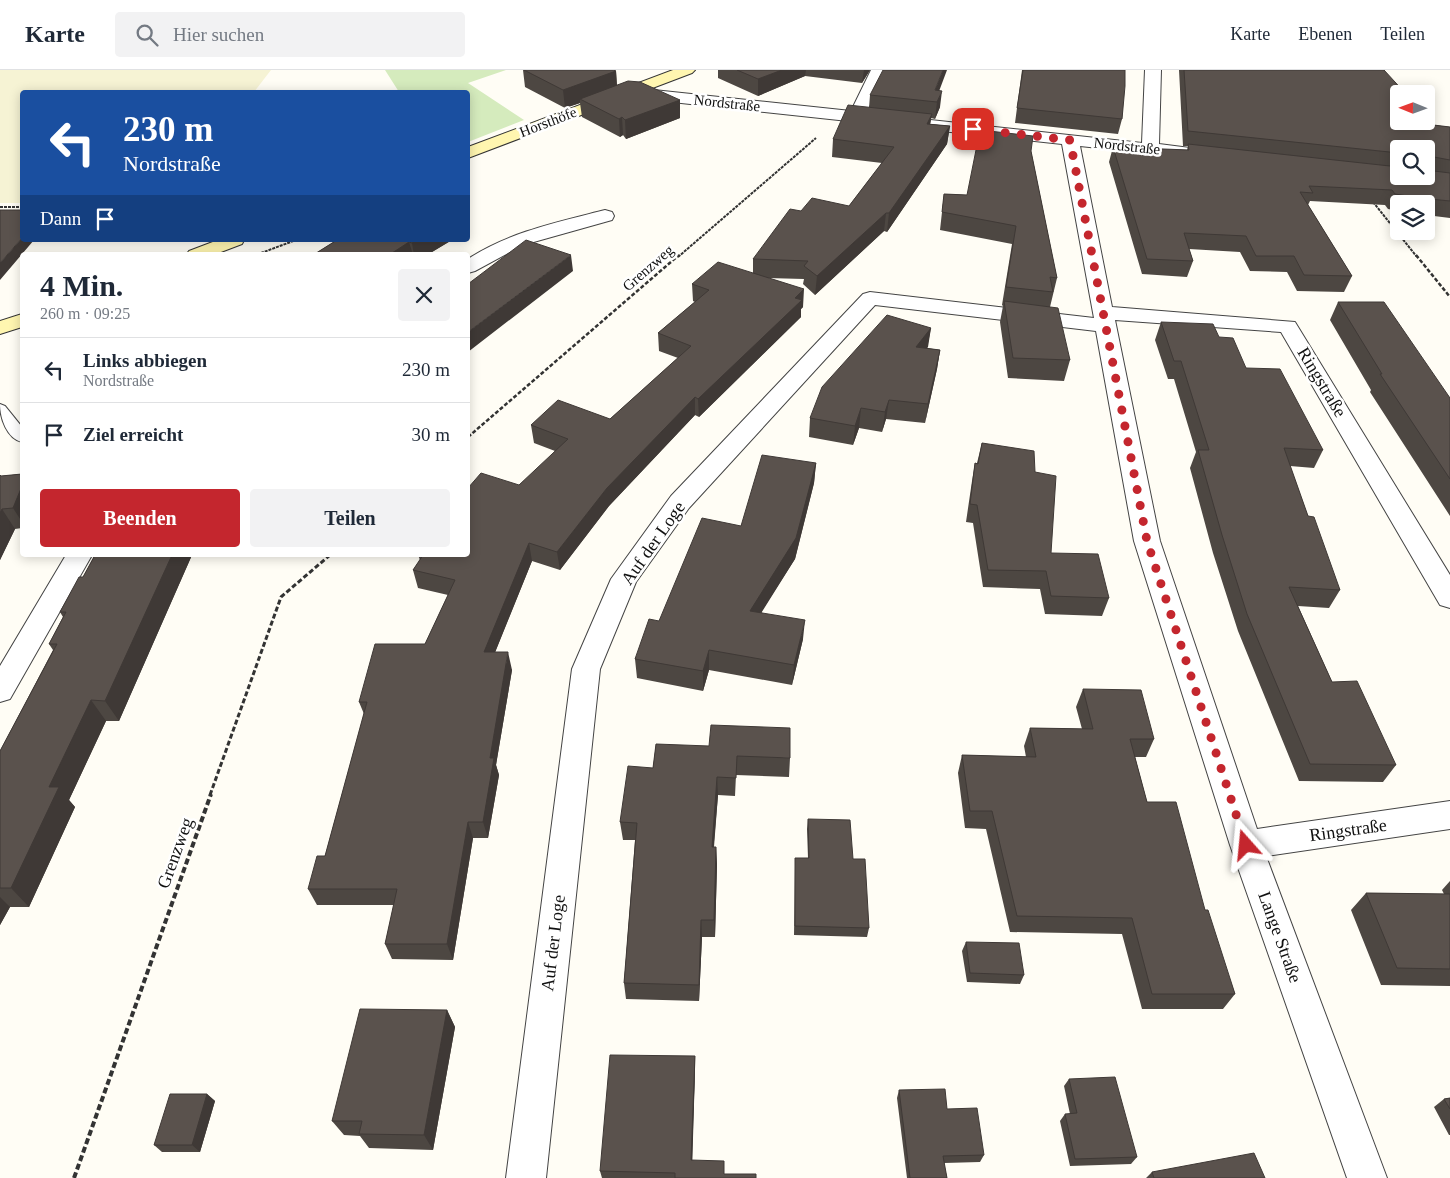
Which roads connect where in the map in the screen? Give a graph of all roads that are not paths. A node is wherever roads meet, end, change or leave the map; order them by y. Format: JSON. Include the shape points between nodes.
{"nodes":[{"id":1,"x":688,"y":70,"type":"edge"},
{"id":2,"x":879,"y":70,"type":"edge"},
{"id":3,"x":1153,"y":70,"type":"edge"},
{"id":4,"x":629,"y":92,"type":"junction"},
{"id":5,"x":849,"y":116,"type":"junction"},
{"id":6,"x":1070,"y":140,"type":"junction"},
{"id":7,"x":1150,"y":148,"type":"junction"},
{"id":8,"x":470,"y":152,"type":"edge"},
{"id":9,"x":1209,"y":155,"type":"edge"},
{"id":10,"x":605,"y":216,"type":"dead end"},
{"id":11,"x":231,"y":242,"type":"edge"},
{"id":12,"x":204,"y":252,"type":"edge"},
{"id":13,"x":470,"y":266,"type":"edge"},
{"id":14,"x":1105,"y":320,"type":"junction"},
{"id":15,"x":20,"y":321,"type":"edge"},
{"id":16,"x":0,"y":328,"type":"edge"},
{"id":17,"x":0,"y":409,"type":"edge"},
{"id":18,"x":20,"y":434,"type":"edge"},
{"id":19,"x":78,"y":557,"type":"edge"},
{"id":20,"x":1450,"y":598,"type":"edge"},
{"id":21,"x":0,"y":691,"type":"edge"},
{"id":22,"x":1450,"y":815,"type":"edge"},
{"id":23,"x":1246,"y":845,"type":"junction"},
{"id":24,"x":526,"y":1178,"type":"edge"},
{"id":25,"x":1367,"y":1178,"type":"edge"}],
"edges":[{"from":1,"to":4,"type":"main road","name":"Horsthöfe"},
{"from":2,"to":5,"type":"street"},
{"from":3,"to":7,"type":"street"},
{"from":4,"to":5,"type":"street","name":"Nordstraße"},
{"from":4,"to":8,"type":"main road","name":"Horsthöfe"},
{"from":5,"to":6,"type":"street","name":"Nordstraße"},
{"from":6,"to":7,"type":"street","name":"Nordstraße"},
{"from":6,"to":14,"type":"street","name":"Lange Straße"},
{"from":7,"to":9,"type":"street","name":"Nordstraße"},
{"from":10,"to":13,"type":"street","via":[[534,234],[484,255]]},
{"from":11,"to":12,"type":"main road"},
{"from":14,"to":20,"type":"street","name":"Ringstraße","via":[[1288,326]]},
{"from":14,"to":23,"type":"street","name":"Lange Straße","via":[[1147,541]]},
{"from":14,"to":24,"type":"street","name":"Auf der Loge","via":[[870,298],[680,502],[624,579],[586,669]]},
{"from":15,"to":16,"type":"main road"},
{"from":17,"to":18,"type":"lane"},
{"from":19,"to":21,"type":"street"},
{"from":22,"to":23,"type":"street","name":"Ringstraße"},
{"from":23,"to":25,"type":"street","name":"Lange Straße"}]}
